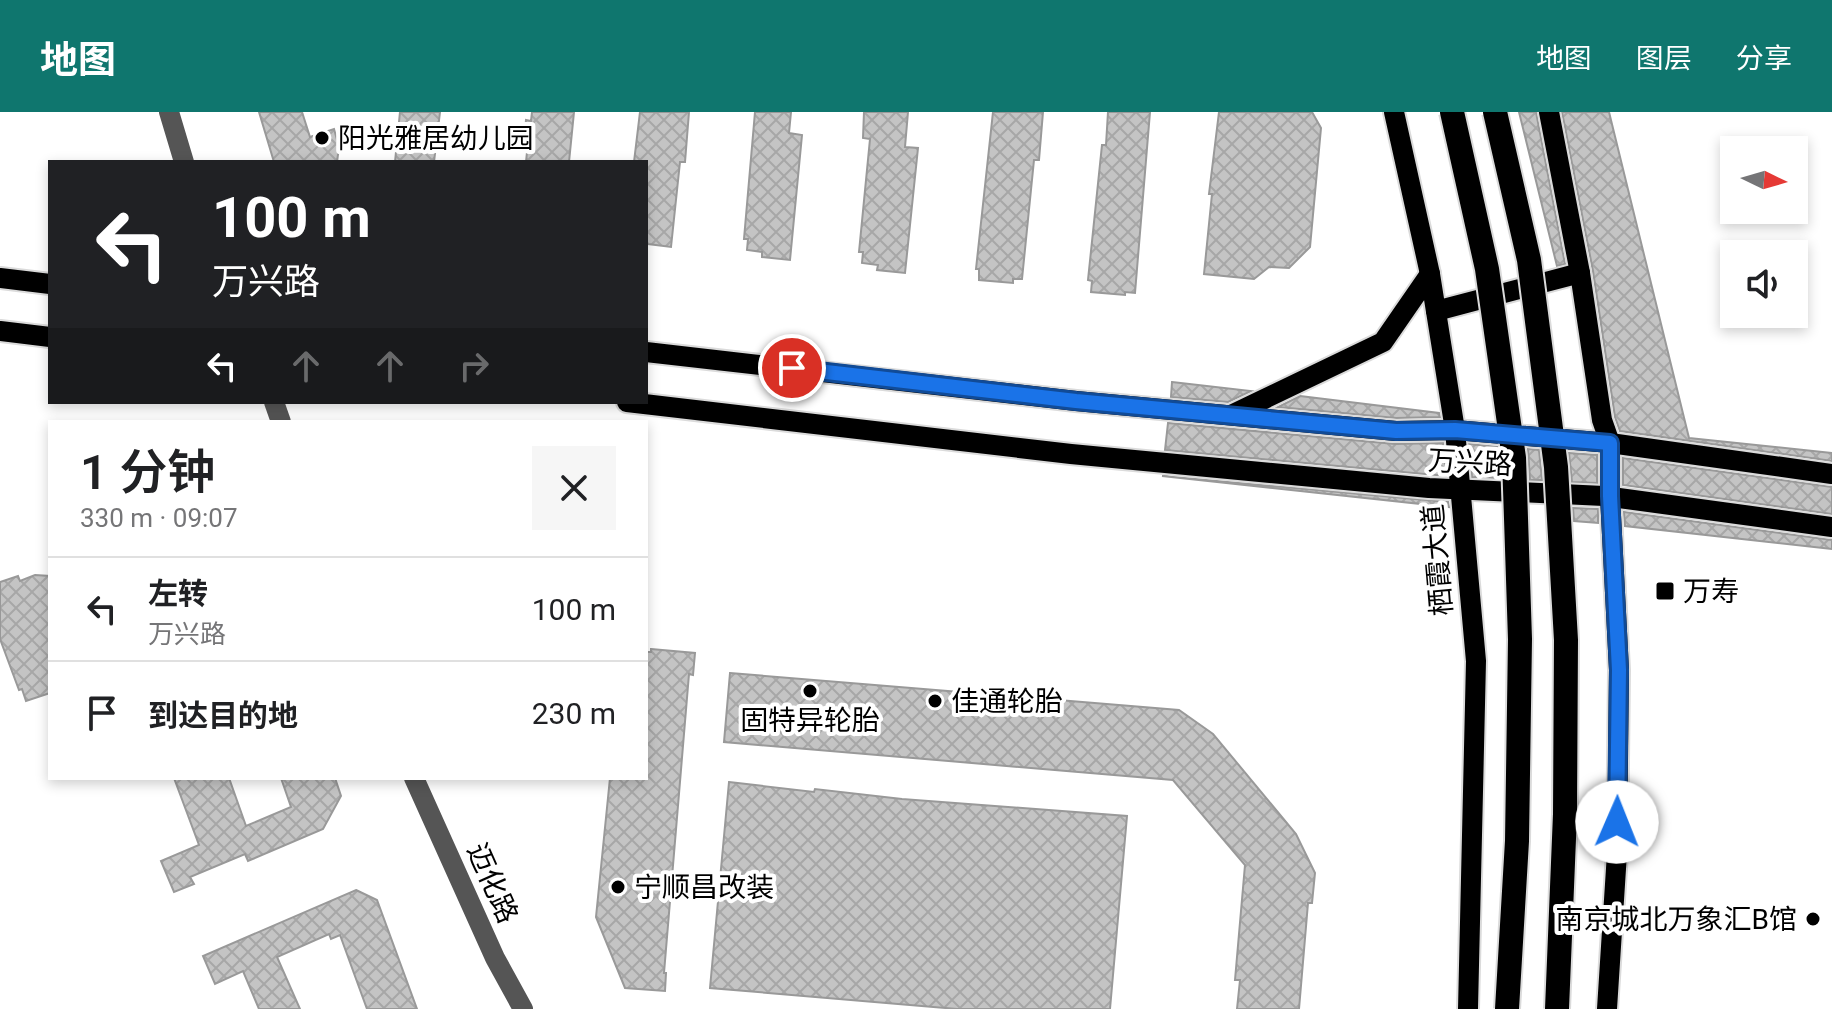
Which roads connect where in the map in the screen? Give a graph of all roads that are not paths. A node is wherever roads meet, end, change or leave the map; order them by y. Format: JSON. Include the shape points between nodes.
{"nodes":[{"id":1,"x":169,"y":112,"type":"edge"},
{"id":2,"x":1394,"y":112,"type":"edge"},
{"id":3,"x":1452,"y":112,"type":"edge"},
{"id":4,"x":1495,"y":112,"type":"edge"},
{"id":5,"x":1549,"y":112,"type":"edge"},
{"id":6,"x":183,"y":160,"type":"edge"},
{"id":7,"x":1580,"y":273,"type":"junction"},
{"id":8,"x":1430,"y":274,"type":"junction"},
{"id":9,"x":0,"y":278,"type":"edge"},
{"id":10,"x":48,"y":284,"type":"edge"},
{"id":11,"x":1436,"y":311,"type":"junction"},
{"id":12,"x":0,"y":331,"type":"edge"},
{"id":13,"x":48,"y":337,"type":"edge"},
{"id":14,"x":648,"y":352,"type":"edge"},
{"id":15,"x":644,"y":404,"type":"edge"},
{"id":16,"x":1231,"y":415,"type":"junction"},
{"id":17,"x":1455,"y":430,"type":"junction"},
{"id":18,"x":1610,"y":443,"type":"junction"},
{"id":19,"x":1832,"y":474,"type":"edge"},
{"id":20,"x":1461,"y":491,"type":"junction"},
{"id":21,"x":1610,"y":496,"type":"junction"},
{"id":22,"x":1832,"y":527,"type":"edge"},
{"id":23,"x":415,"y":780,"type":"edge"},
{"id":24,"x":523,"y":1009,"type":"edge"},
{"id":25,"x":1468,"y":1009,"type":"edge"},
{"id":26,"x":1507,"y":1009,"type":"edge"},
{"id":27,"x":1557,"y":1009,"type":"edge"},
{"id":28,"x":1607,"y":1009,"type":"edge"}],
"edges":[{"from":1,"to":6,"type":"street"},
{"from":2,"to":8,"type":"main road","name":"栖霞大道"},
{"from":3,"to":26,"type":"highway","bridge":true,"via":[[1487,269],[1514,458],[1520,639],[1517,841]]},
{"from":4,"to":27,"type":"highway","bridge":true,"via":[[1529,260],[1556,467],[1566,640]]},
{"from":5,"to":7,"type":"main road"},
{"from":7,"to":11,"type":"main road"},
{"from":7,"to":18,"type":"main road"},
{"from":8,"to":11,"type":"main road","name":"栖霞大道"},
{"from":8,"to":16,"type":"main road","via":[[1383,342]]},
{"from":9,"to":10,"type":"main road"},
{"from":11,"to":17,"type":"main road","name":"栖霞大道"},
{"from":12,"to":13,"type":"main road"},
{"from":14,"to":16,"type":"main road","name":"万兴路"},
{"from":15,"to":20,"type":"main road","name":"万兴路","via":[[1071,454]]},
{"from":16,"to":17,"type":"main road","name":"万兴路","via":[[1396,431]]},
{"from":17,"to":18,"type":"main road","name":"万兴路"},
{"from":17,"to":20,"type":"main road","name":"栖霞大道"},
{"from":18,"to":19,"type":"main road","name":"万兴路"},
{"from":18,"to":21,"type":"main road"},
{"from":20,"to":21,"type":"main road","name":"万兴路"},
{"from":20,"to":25,"type":"main road","name":"栖霞大道","via":[[1476,661]]},
{"from":21,"to":22,"type":"main road","name":"万兴路"},
{"from":21,"to":28,"type":"main road","via":[[1619,685],[1617,853]]},
{"from":23,"to":24,"type":"street","name":"迈化路"}]}
